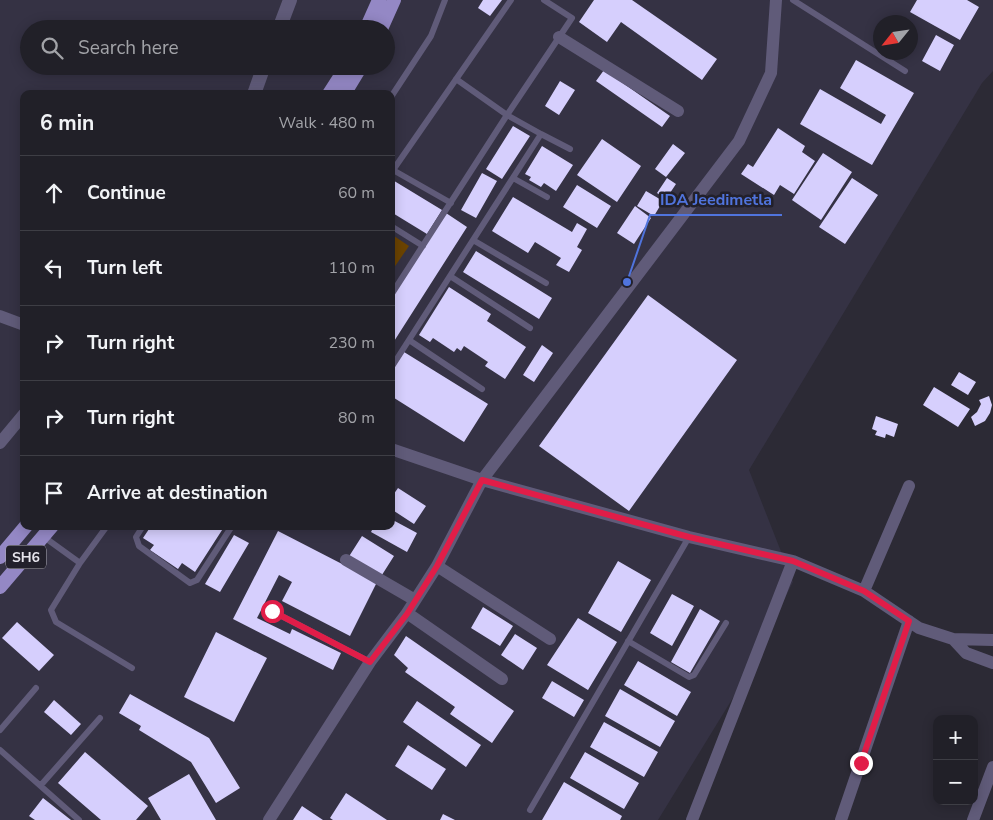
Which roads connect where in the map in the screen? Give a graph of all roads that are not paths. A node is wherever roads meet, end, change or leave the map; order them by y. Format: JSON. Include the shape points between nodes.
{"nodes":[{"id":1,"x":290,"y":0,"type":"edge"},
{"id":2,"x":380,"y":0,"type":"edge"},
{"id":3,"x":394,"y":0,"type":"edge"},
{"id":4,"x":445,"y":0,"type":"edge"},
{"id":5,"x":511,"y":0,"type":"edge"},
{"id":6,"x":544,"y":0,"type":"edge"},
{"id":7,"x":776,"y":0,"type":"edge"},
{"id":8,"x":793,"y":0,"type":"edge"},
{"id":9,"x":282,"y":20,"type":"edge"},
{"id":10,"x":370,"y":20,"type":"edge"},
{"id":11,"x":385,"y":20,"type":"edge"},
{"id":12,"x":559,"y":37,"type":"junction"},
{"id":13,"x":905,"y":71,"type":"dead end"},
{"id":14,"x":261,"y":75,"type":"edge"},
{"id":15,"x":341,"y":75,"type":"edge"},
{"id":16,"x":356,"y":75,"type":"edge"},
{"id":17,"x":456,"y":79,"type":"junction"},
{"id":18,"x":255,"y":90,"type":"edge"},
{"id":19,"x":332,"y":90,"type":"edge"},
{"id":20,"x":346,"y":90,"type":"edge"},
{"id":21,"x":395,"y":91,"type":"edge"},
{"id":22,"x":678,"y":111,"type":"dead end"},
{"id":23,"x":507,"y":115,"type":"junction"},
{"id":24,"x":541,"y":134,"type":"junction"},
{"id":25,"x":570,"y":149,"type":"dead end"},
{"id":26,"x":395,"y":167,"type":"edge"},
{"id":27,"x":395,"y":173,"type":"edge"},
{"id":28,"x":513,"y":178,"type":"junction"},
{"id":29,"x":547,"y":196,"type":"dead end"},
{"id":30,"x":450,"y":203,"type":"junction"},
{"id":31,"x":395,"y":228,"type":"edge"},
{"id":32,"x":473,"y":240,"type":"junction"},
{"id":33,"x":423,"y":246,"type":"junction"},
{"id":34,"x":450,"y":276,"type":"junction"},
{"id":35,"x":546,"y":283,"type":"dead end"},
{"id":36,"x":395,"y":289,"type":"edge"},
{"id":37,"x":0,"y":316,"type":"edge"},
{"id":38,"x":20,"y":324,"type":"edge"},
{"id":39,"x":530,"y":328,"type":"dead end"},
{"id":40,"x":409,"y":340,"type":"junction"},
{"id":41,"x":395,"y":362,"type":"edge"},
{"id":42,"x":482,"y":389,"type":"dead end"},
{"id":43,"x":20,"y":419,"type":"edge"},
{"id":44,"x":0,"y":443,"type":"edge"},
{"id":45,"x":395,"y":450,"type":"edge"},
{"id":46,"x":482,"y":480,"type":"junction"},
{"id":47,"x":909,"y":486,"type":"dead end"},
{"id":48,"x":23,"y":530,"type":"edge"},
{"id":49,"x":104,"y":530,"type":"edge"},
{"id":50,"x":141,"y":530,"type":"edge"},
{"id":51,"x":229,"y":530,"type":"edge"},
{"id":52,"x":48,"y":532,"type":"edge"},
{"id":53,"x":689,"y":537,"type":"junction"},
{"id":54,"x":0,"y":557,"type":"edge"},
{"id":55,"x":346,"y":560,"type":"dead end"},
{"id":56,"x":793,"y":561,"type":"junction"},
{"id":57,"x":80,"y":563,"type":"junction"},
{"id":58,"x":437,"y":566,"type":"junction"},
{"id":59,"x":0,"y":587,"type":"edge"},
{"id":60,"x":864,"y":591,"type":"junction"},
{"id":61,"x":415,"y":600,"type":"junction"},
{"id":62,"x":272,"y":611,"type":"dead end"},
{"id":63,"x":407,"y":614,"type":"junction"},
{"id":64,"x":909,"y":621,"type":"junction"},
{"id":65,"x":726,"y":623,"type":"dead end"},
{"id":66,"x":550,"y":639,"type":"dead end"},
{"id":67,"x":953,"y":639,"type":"junction"},
{"id":68,"x":993,"y":640,"type":"edge"},
{"id":69,"x":628,"y":641,"type":"junction"},
{"id":70,"x":370,"y":662,"type":"junction"},
{"id":71,"x":993,"y":663,"type":"edge"},
{"id":72,"x":132,"y":668,"type":"dead end"},
{"id":73,"x":502,"y":679,"type":"dead end"},
{"id":74,"x":36,"y":688,"type":"dead end"},
{"id":75,"x":100,"y":718,"type":"dead end"},
{"id":76,"x":0,"y":730,"type":"edge"},
{"id":77,"x":0,"y":750,"type":"edge"},
{"id":78,"x":993,"y":767,"type":"edge"},
{"id":79,"x":41,"y":785,"type":"junction"},
{"id":80,"x":530,"y":810,"type":"dead end"},
{"id":81,"x":79,"y":820,"type":"edge"},
{"id":82,"x":269,"y":820,"type":"edge"},
{"id":83,"x":692,"y":820,"type":"edge"},
{"id":84,"x":841,"y":820,"type":"edge"},
{"id":85,"x":973,"y":820,"type":"edge"}],
"edges":[{"from":1,"to":9,"type":"street"},
{"from":2,"to":10,"type":"main road"},
{"from":3,"to":11,"type":"main road"},
{"from":4,"to":21,"type":"lane","via":[[431,36]]},
{"from":5,"to":17,"type":"lane"},
{"from":6,"to":12,"type":"lane","via":[[572,18]]},
{"from":7,"to":46,"type":"street","via":[[771,73],[739,141]]},
{"from":8,"to":13,"type":"lane"},
{"from":12,"to":22,"type":"street"},
{"from":12,"to":23,"type":"lane"},
{"from":14,"to":18,"type":"street"},
{"from":15,"to":19,"type":"main road"},
{"from":16,"to":20,"type":"main road"},
{"from":17,"to":23,"type":"lane"},
{"from":17,"to":26,"type":"lane"},
{"from":23,"to":24,"type":"lane"},
{"from":23,"to":30,"type":"lane"},
{"from":24,"to":25,"type":"lane"},
{"from":24,"to":28,"type":"lane"},
{"from":27,"to":30,"type":"lane"},
{"from":28,"to":29,"type":"lane"},
{"from":28,"to":32,"type":"lane"},
{"from":30,"to":33,"type":"lane"},
{"from":31,"to":33,"type":"lane"},
{"from":32,"to":34,"type":"lane"},
{"from":32,"to":35,"type":"lane"},
{"from":33,"to":36,"type":"lane"},
{"from":34,"to":39,"type":"lane"},
{"from":34,"to":40,"type":"lane"},
{"from":37,"to":38,"type":"street"},
{"from":40,"to":41,"type":"lane"},
{"from":40,"to":42,"type":"lane"},
{"from":43,"to":44,"type":"street"},
{"from":45,"to":46,"type":"street"},
{"from":46,"to":53,"type":"street"},
{"from":46,"to":58,"type":"street"},
{"from":47,"to":60,"type":"street"},
{"from":48,"to":54,"type":"main road","number":"SH6"},
{"from":49,"to":57,"type":"lane"},
{"from":50,"to":51,"type":"lane","via":[[136,537],[138,546],[190,583],[197,580]]},
{"from":52,"to":57,"type":"lane"},
{"from":52,"to":59,"type":"main road","number":"SH6"},
{"from":53,"to":56,"type":"street"},
{"from":53,"to":69,"type":"lane"},
{"from":55,"to":61,"type":"street"},
{"from":56,"to":60,"type":"street"},
{"from":56,"to":83,"type":"street"},
{"from":57,"to":72,"type":"lane","via":[[51,610],[52,615],[56,622]]},
{"from":58,"to":61,"type":"street"},
{"from":58,"to":66,"type":"street"},
{"from":60,"to":64,"type":"street"},
{"from":61,"to":63,"type":"street"},
{"from":62,"to":70,"type":"lane"},
{"from":63,"to":70,"type":"street"},
{"from":63,"to":73,"type":"street"},
{"from":64,"to":67,"type":"street","via":[[918,628]]},
{"from":64,"to":84,"type":"street"},
{"from":65,"to":69,"type":"lane","via":[[694,675],[689,677]]},
{"from":67,"to":68,"type":"street"},
{"from":67,"to":71,"type":"street","via":[[966,653]]},
{"from":69,"to":80,"type":"lane"},
{"from":70,"to":82,"type":"street"},
{"from":74,"to":76,"type":"lane"},
{"from":75,"to":79,"type":"lane"},
{"from":77,"to":79,"type":"lane"},
{"from":78,"to":85,"type":"street"},
{"from":79,"to":81,"type":"lane"}]}
